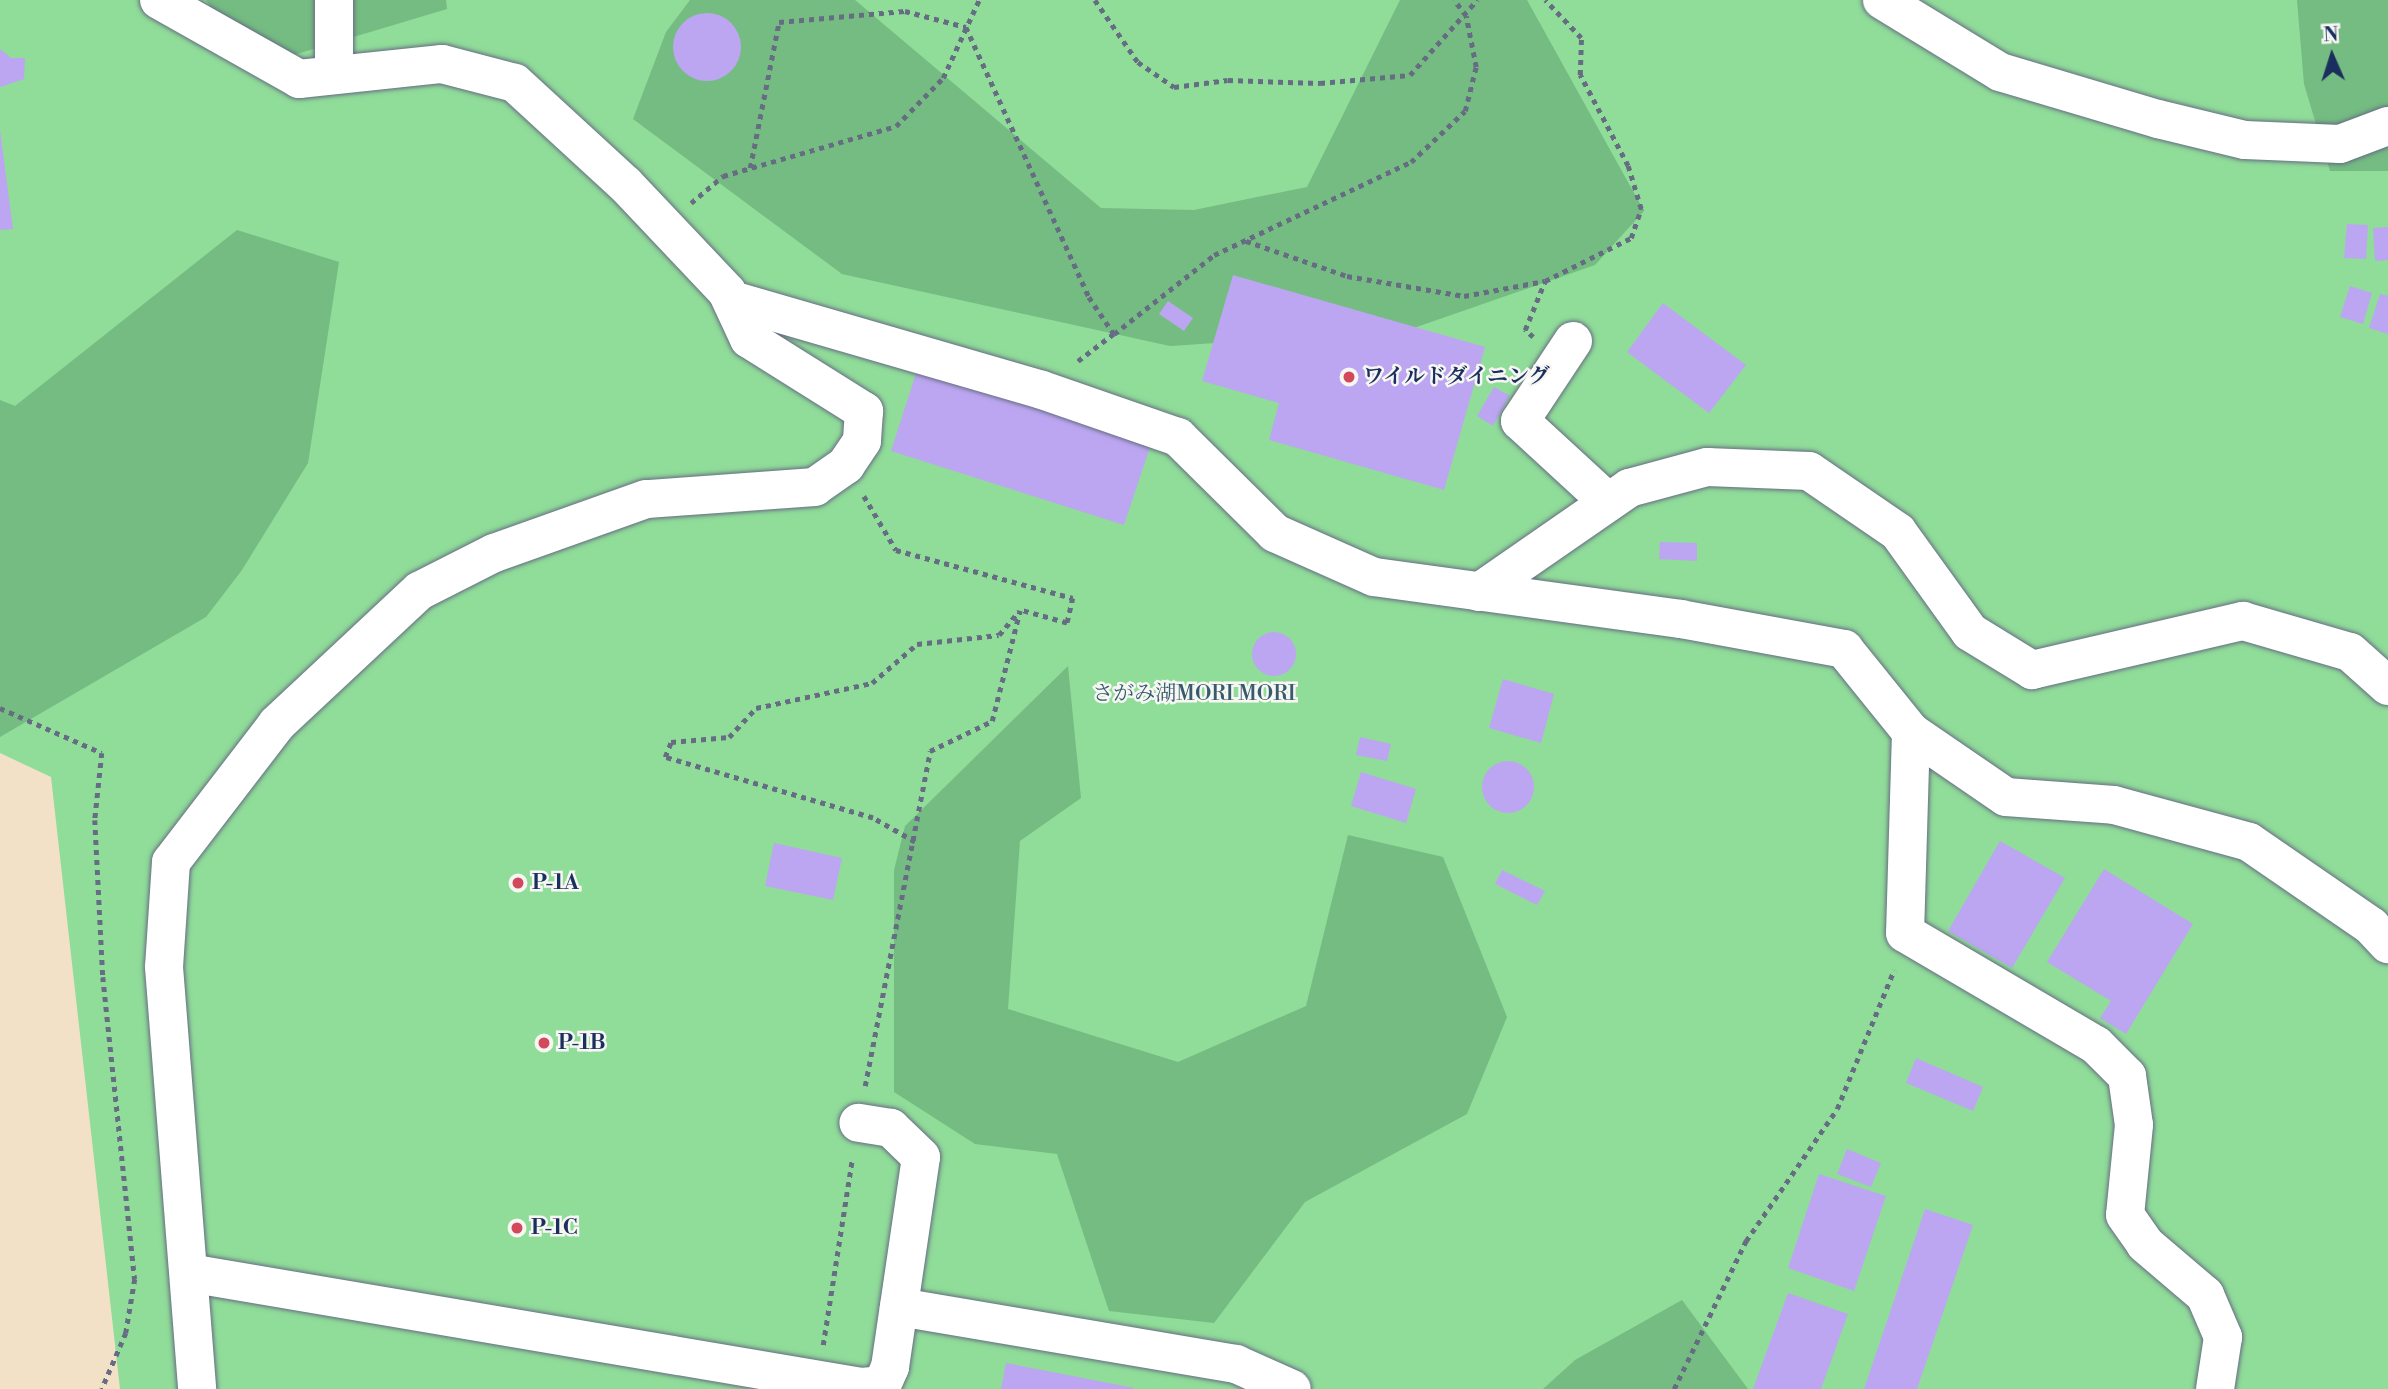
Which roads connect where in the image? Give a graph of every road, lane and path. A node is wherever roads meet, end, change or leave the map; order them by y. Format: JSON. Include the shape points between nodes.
{"nodes":[{"id":1,"x":159,"y":0,"type":"edge"},
{"id":2,"x":334,"y":0,"type":"edge"},
{"id":3,"x":979,"y":0,"type":"edge"},
{"id":4,"x":1095,"y":0,"type":"edge"},
{"id":5,"x":1454,"y":0,"type":"edge"},
{"id":6,"x":1476,"y":0,"type":"edge"},
{"id":7,"x":1545,"y":0,"type":"edge"},
{"id":8,"x":1882,"y":0,"type":"edge"},
{"id":9,"x":1466,"y":16,"type":"junction"},
{"id":10,"x":966,"y":27,"type":"junction"},
{"id":11,"x":334,"y":74,"type":"junction"},
{"id":12,"x":2388,"y":126,"type":"edge"},
{"id":13,"x":750,"y":168,"type":"junction"},
{"id":14,"x":664,"y":226,"type":"junction"},
{"id":15,"x":1246,"y":241,"type":"junction"},
{"id":16,"x":732,"y":300,"type":"junction"},
{"id":17,"x":1114,"y":334,"type":"junction"},
{"id":18,"x":1573,"y":341,"type":"dead end"},
{"id":19,"x":1042,"y":390,"type":"junction"},
{"id":20,"x":846,"y":465,"type":"junction"},
{"id":21,"x":1608,"y":502,"type":"junction"},
{"id":22,"x":1479,"y":592,"type":"junction"},
{"id":23,"x":1020,"y":610,"type":"junction"},
{"id":24,"x":2388,"y":686,"type":"edge"},
{"id":25,"x":0,"y":708,"type":"edge"},
{"id":26,"x":1911,"y":732,"type":"junction"},
{"id":27,"x":1905,"y":933,"type":"junction"},
{"id":28,"x":2388,"y":944,"type":"edge"},
{"id":29,"x":858,"y":1123,"type":"dead end"},
{"id":30,"x":189,"y":1273,"type":"junction"},
{"id":31,"x":899,"y":1307,"type":"junction"},
{"id":32,"x":102,"y":1389,"type":"edge"},
{"id":33,"x":197,"y":1389,"type":"edge"},
{"id":34,"x":1292,"y":1389,"type":"edge"},
{"id":35,"x":1674,"y":1389,"type":"edge"},
{"id":36,"x":2215,"y":1389,"type":"edge"}],
"edges":[{"from":1,"to":11,"type":"lane","via":[[299,79]]},
{"from":2,"to":11,"type":"lane"},
{"from":3,"to":10,"type":"path"},
{"from":4,"to":9,"type":"path","via":[[1138,62],[1174,87],[1228,80],[1320,83],[1410,75]]},
{"from":5,"to":9,"type":"path"},
{"from":6,"to":9,"type":"path"},
{"from":7,"to":15,"type":"path","via":[[1581,38],[1580,75],[1628,166],[1641,209],[1631,238],[1545,281],[1464,296],[1347,276]]},
{"from":8,"to":12,"type":"lane","via":[[2000,72],[2158,119],[2245,140],[2340,144]]},
{"from":9,"to":15,"type":"path","via":[[1476,67],[1465,111],[1411,162]]},
{"from":10,"to":13,"type":"path","via":[[943,78],[896,126]]},
{"from":10,"to":13,"type":"path","via":[[905,12],[779,22]]},
{"from":10,"to":17,"type":"path","via":[[1089,297]]},
{"from":11,"to":14,"type":"lane","via":[[442,65],[515,83]]},
{"from":13,"to":14,"type":"path","via":[[723,176]]},
{"from":14,"to":16,"type":"lane"},
{"from":15,"to":17,"type":"path","via":[[1214,255]]},
{"from":16,"to":19,"type":"lane"},
{"from":16,"to":20,"type":"lane","via":[[749,339],[864,411],[862,441]]},
{"from":17,"to":19,"type":"path"},
{"from":18,"to":21,"type":"lane","via":[[1520,421]]},
{"from":19,"to":22,"type":"lane","via":[[1178,438],[1275,533],[1374,577]]},
{"from":20,"to":23,"type":"path","via":[[896,550],[1073,598],[1067,623]]},
{"from":20,"to":30,"type":"lane","via":[[815,487],[646,499],[494,553],[419,591],[278,724],[171,862],[164,967]]},
{"from":21,"to":22,"type":"lane"},
{"from":21,"to":24,"type":"lane","via":[[1629,488],[1707,467],[1809,471],[1898,533],[1970,632],[2032,670],[2243,621],[2350,652]]},
{"from":22,"to":26,"type":"lane","via":[[1681,619],[1844,649]]},
{"from":23,"to":23,"type":"path","via":[[992,720],[930,751],[915,842],[873,818],[665,757],[671,741],[729,737],[756,708],[872,683],[917,644],[999,635]]},
{"from":25,"to":32,"type":"path","via":[[102,753],[95,820],[103,977],[135,1279],[126,1333]]},
{"from":26,"to":27,"type":"lane"},
{"from":26,"to":28,"type":"lane","via":[[2006,797],[2115,805],[2249,842],[2371,926]]},
{"from":27,"to":35,"type":"path","via":[[1837,1109],[1746,1241]]},
{"from":27,"to":36,"type":"lane","via":[[2096,1045],[2127,1076],[2134,1125],[2125,1215],[2145,1244],[2205,1295],[2223,1337]]},
{"from":29,"to":31,"type":"lane","via":[[891,1128],[921,1157]]},
{"from":30,"to":31,"type":"lane","via":[[861,1387],[882,1385],[890,1367]]},
{"from":30,"to":33,"type":"lane"},
{"from":31,"to":34,"type":"lane","via":[[1236,1364]]}]}
